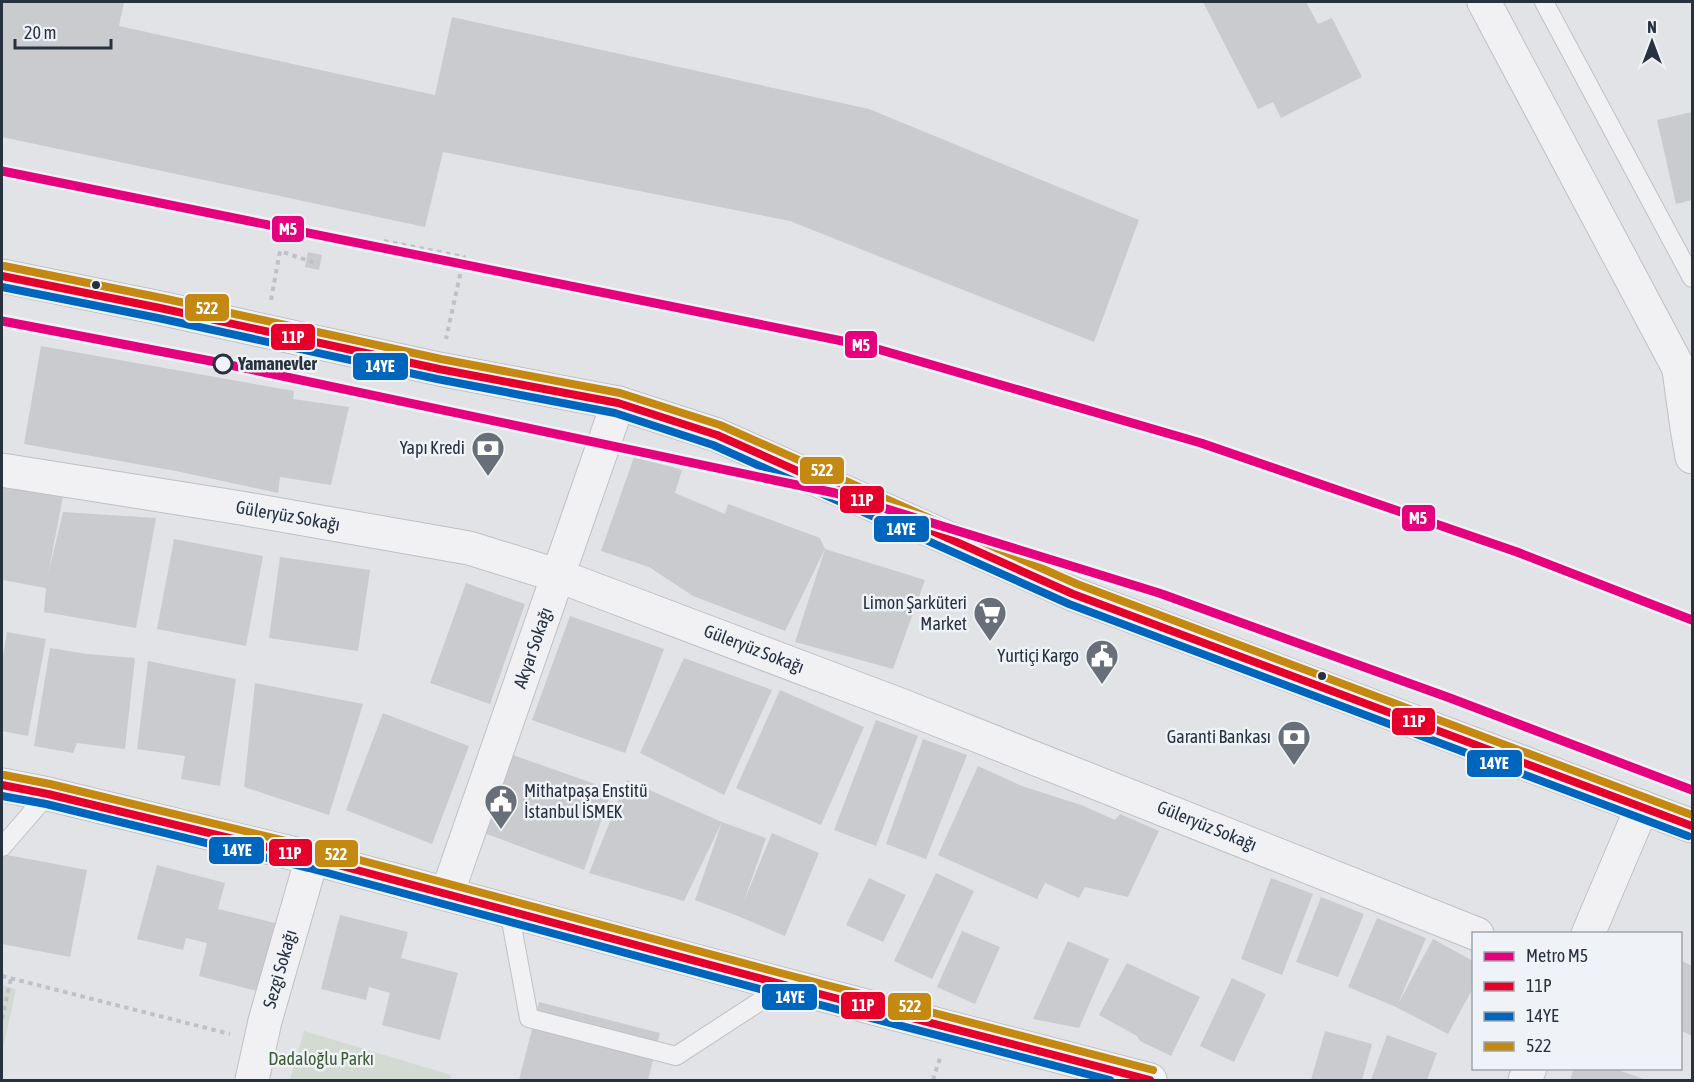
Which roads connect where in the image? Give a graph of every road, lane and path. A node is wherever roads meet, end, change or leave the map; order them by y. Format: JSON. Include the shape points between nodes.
{"nodes":[{"id":1,"x":1484,"y":2,"type":"edge"},
{"id":2,"x":1544,"y":2,"type":"edge"},
{"id":3,"x":384,"y":241,"type":"dead end"},
{"id":4,"x":315,"y":263,"type":"dead end"},
{"id":5,"x":2,"y":276,"type":"edge"},
{"id":6,"x":1692,"y":278,"type":"edge"},
{"id":7,"x":264,"y":332,"type":"junction"},
{"id":8,"x":439,"y":369,"type":"junction"},
{"id":9,"x":1686,"y":380,"type":"edge"},
{"id":10,"x":618,"y":403,"type":"junction"},
{"id":11,"x":1692,"y":457,"type":"edge"},
{"id":12,"x":2,"y":470,"type":"edge"},
{"id":13,"x":559,"y":576,"type":"junction"},
{"id":14,"x":2,"y":785,"type":"edge"},
{"id":15,"x":48,"y":794,"type":"junction"},
{"id":16,"x":1642,"y":807,"type":"junction"},
{"id":17,"x":1692,"y":826,"type":"edge"},
{"id":18,"x":2,"y":847,"type":"edge"},
{"id":19,"x":312,"y":858,"type":"junction"},
{"id":20,"x":447,"y":894,"type":"junction"},
{"id":21,"x":509,"y":910,"type":"junction"},
{"id":22,"x":1474,"y":932,"type":"edge"},
{"id":23,"x":1588,"y":932,"type":"edge"},
{"id":24,"x":2,"y":976,"type":"edge"},
{"id":25,"x":11,"y":978,"type":"junction"},
{"id":26,"x":785,"y":986,"type":"junction"},
{"id":27,"x":2,"y":1019,"type":"edge"},
{"id":28,"x":260,"y":1042,"type":"junction"},
{"id":29,"x":252,"y":1080,"type":"edge"},
{"id":30,"x":1150,"y":1080,"type":"edge"}],
"edges":[{"from":1,"to":9,"type":"street"},
{"from":2,"to":6,"type":"lane"},
{"from":3,"to":8,"type":"path","via":[[464,257]]},
{"from":4,"to":7,"type":"path","via":[[280,251]]},
{"from":5,"to":7,"type":"main road"},
{"from":7,"to":8,"type":"main road"},
{"from":8,"to":10,"type":"main road"},
{"from":9,"to":11,"type":"street"},
{"from":10,"to":13,"type":"street","name":"Akyar Sokağı"},
{"from":10,"to":16,"type":"main road","via":[[717,435],[1073,594]]},
{"from":12,"to":13,"type":"street","name":"Güleryüz Sokağı","via":[[469,548]]},
{"from":13,"to":20,"type":"street","name":"Akyar Sokağı"},
{"from":13,"to":22,"type":"street","name":"Güleryüz Sokağı","via":[[903,706]]},
{"from":14,"to":15,"type":"main road"},
{"from":15,"to":18,"type":"lane"},
{"from":15,"to":19,"type":"main road"},
{"from":16,"to":17,"type":"main road"},
{"from":16,"to":23,"type":"street"},
{"from":19,"to":20,"type":"main road"},
{"from":19,"to":28,"type":"street","name":"Sezgi Sokağı"},
{"from":20,"to":21,"type":"main road"},
{"from":21,"to":26,"type":"main road"},
{"from":21,"to":26,"type":"lane","via":[[529,1018],[676,1056]]},
{"from":24,"to":25,"type":"path"},
{"from":25,"to":27,"type":"path"},
{"from":25,"to":28,"type":"path"},
{"from":26,"to":30,"type":"main road"},
{"from":28,"to":29,"type":"street","name":"Sezgi Sokağı"}]}
